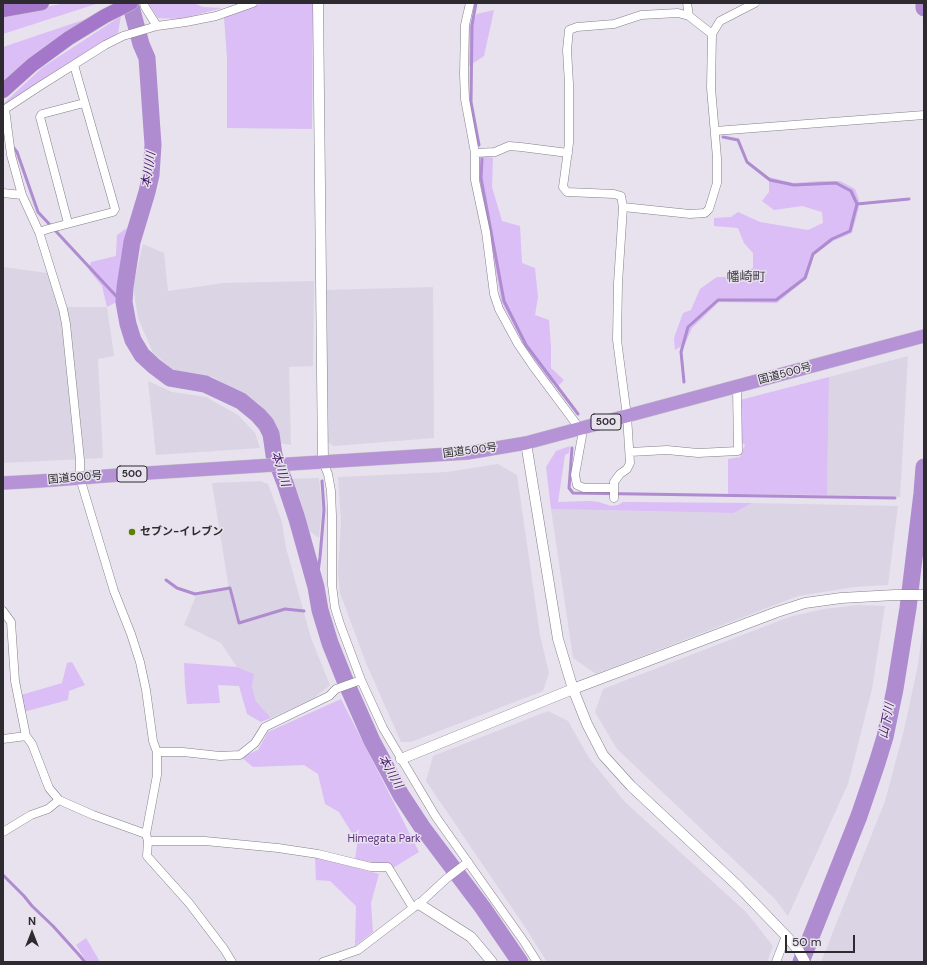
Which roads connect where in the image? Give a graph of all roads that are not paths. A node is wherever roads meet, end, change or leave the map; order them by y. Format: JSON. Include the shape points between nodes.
{"nodes":[{"id":1,"x":42,"y":3,"type":"edge"},
{"id":2,"x":131,"y":3,"type":"edge"},
{"id":3,"x":144,"y":3,"type":"edge"},
{"id":4,"x":253,"y":3,"type":"edge"},
{"id":5,"x":318,"y":3,"type":"edge"},
{"id":6,"x":470,"y":3,"type":"edge"},
{"id":7,"x":687,"y":3,"type":"edge"},
{"id":8,"x":755,"y":3,"type":"edge"},
{"id":9,"x":3,"y":10,"type":"edge"},
{"id":10,"x":689,"y":16,"type":"junction"},
{"id":11,"x":154,"y":27,"type":"junction"},
{"id":12,"x":712,"y":34,"type":"junction"},
{"id":13,"x":74,"y":65,"type":"junction"},
{"id":14,"x":3,"y":91,"type":"edge"},
{"id":15,"x":84,"y":103,"type":"junction"},
{"id":16,"x":4,"y":110,"type":"edge"},
{"id":17,"x":924,"y":115,"type":"edge"},
{"id":18,"x":715,"y":131,"type":"junction"},
{"id":19,"x":475,"y":153,"type":"junction"},
{"id":20,"x":568,"y":153,"type":"junction"},
{"id":21,"x":3,"y":193,"type":"edge"},
{"id":22,"x":22,"y":195,"type":"junction"},
{"id":23,"x":623,"y":207,"type":"junction"},
{"id":24,"x":68,"y":223,"type":"junction"},
{"id":25,"x":39,"y":232,"type":"junction"},
{"id":26,"x":920,"y":337,"type":"edge"},
{"id":27,"x":737,"y":386,"type":"junction"},
{"id":28,"x":627,"y":416,"type":"junction"},
{"id":29,"x":580,"y":429,"type":"junction"},
{"id":30,"x":526,"y":443,"type":"junction"},
{"id":31,"x":630,"y":452,"type":"junction"},
{"id":32,"x":322,"y":462,"type":"junction"},
{"id":33,"x":80,"y":478,"type":"junction"},
{"id":34,"x":3,"y":483,"type":"edge"},
{"id":35,"x":614,"y":488,"type":"junction"},
{"id":36,"x":614,"y":498,"type":"dead end"},
{"id":37,"x":922,"y":595,"type":"edge"},
{"id":38,"x":3,"y":611,"type":"edge"},
{"id":39,"x":361,"y":680,"type":"junction"},
{"id":40,"x":573,"y":689,"type":"junction"},
{"id":41,"x":26,"y":736,"type":"junction"},
{"id":42,"x":3,"y":739,"type":"edge"},
{"id":43,"x":157,"y":752,"type":"junction"},
{"id":44,"x":401,"y":759,"type":"junction"},
{"id":45,"x":59,"y":800,"type":"junction"},
{"id":46,"x":3,"y":832,"type":"edge"},
{"id":47,"x":147,"y":837,"type":"junction"},
{"id":48,"x":466,"y":864,"type":"junction"},
{"id":49,"x":416,"y":906,"type":"junction"},
{"id":50,"x":787,"y":938,"type":"junction"},
{"id":51,"x":232,"y":962,"type":"edge"},
{"id":52,"x":323,"y":962,"type":"edge"},
{"id":53,"x":492,"y":962,"type":"edge"},
{"id":54,"x":537,"y":962,"type":"edge"},
{"id":55,"x":776,"y":962,"type":"edge"},
{"id":56,"x":805,"y":962,"type":"edge"}],
"edges":[{"from":1,"to":9,"type":"highway"},
{"from":2,"to":14,"type":"highway","via":[[75,34],[32,65]]},
{"from":3,"to":11,"type":"street"},
{"from":4,"to":11,"type":"street","via":[[216,16]]},
{"from":5,"to":32,"type":"street"},
{"from":6,"to":19,"type":"street","via":[[465,25],[464,74],[465,99]]},
{"from":7,"to":10,"type":"street"},
{"from":8,"to":12,"type":"street","via":[[720,21]]},
{"from":10,"to":12,"type":"street"},
{"from":10,"to":20,"type":"street","via":[[641,16],[614,24],[569,30]]},
{"from":11,"to":13,"type":"street","via":[[129,34],[105,45]]},
{"from":12,"to":18,"type":"street","via":[[711,88]]},
{"from":13,"to":15,"type":"street"},
{"from":13,"to":16,"type":"street"},
{"from":15,"to":24,"type":"street","via":[[42,114],[40,117]]},
{"from":15,"to":24,"type":"street","via":[[115,209],[113,212]]},
{"from":16,"to":22,"type":"street","via":[[11,155]]},
{"from":17,"to":18,"type":"street"},
{"from":18,"to":23,"type":"street","via":[[717,183],[706,213],[690,214]]},
{"from":19,"to":20,"type":"street","via":[[495,152],[509,146]]},
{"from":19,"to":29,"type":"street","via":[[475,180],[486,232],[494,294],[499,309],[518,344]]},
{"from":20,"to":23,"type":"street","via":[[563,186],[567,192],[614,194],[621,196]]},
{"from":21,"to":22,"type":"street"},
{"from":22,"to":25,"type":"street"},
{"from":23,"to":28,"type":"street","via":[[618,283],[618,340]]},
{"from":24,"to":25,"type":"street"},
{"from":25,"to":33,"type":"street","via":[[66,324]]},
{"from":26,"to":27,"type":"highway","name":"国道500号","number":"500"},
{"from":27,"to":28,"type":"highway","name":"国道500号","number":"500"},
{"from":27,"to":31,"type":"street","via":[[738,451]]},
{"from":28,"to":29,"type":"highway","name":"国道500号","number":"500"},
{"from":28,"to":31,"type":"street"},
{"from":29,"to":30,"type":"highway","name":"国道500号","number":"500"},
{"from":29,"to":35,"type":"street","via":[[582,436],[574,475],[577,485],[584,488]]},
{"from":30,"to":32,"type":"highway","name":"国道500号","number":"500","via":[[467,453]]},
{"from":30,"to":40,"type":"street","via":[[558,639]]},
{"from":31,"to":35,"type":"street","via":[[630,463],[614,482]]},
{"from":32,"to":33,"type":"highway","name":"国道500号","number":"500"},
{"from":32,"to":39,"type":"street","via":[[328,474],[331,491],[332,585],[335,608]]},
{"from":33,"to":34,"type":"highway","name":"国道500号","number":"500"},
{"from":33,"to":43,"type":"street","via":[[114,591],[140,662]]},
{"from":35,"to":36,"type":"street"},
{"from":37,"to":40,"type":"street","via":[[841,598],[805,603]]},
{"from":38,"to":41,"type":"street","via":[[11,622],[15,680]]},
{"from":39,"to":43,"type":"street","via":[[336,689],[328,696],[266,727],[255,743],[240,755]]},
{"from":39,"to":44,"type":"street","via":[[383,728]]},
{"from":40,"to":44,"type":"street"},
{"from":40,"to":50,"type":"street","via":[[587,724],[604,755],[631,786],[738,886]]},
{"from":41,"to":42,"type":"street"},
{"from":41,"to":45,"type":"street","via":[[32,744],[49,788]]},
{"from":43,"to":47,"type":"street","via":[[157,775]]},
{"from":44,"to":48,"type":"street"},
{"from":45,"to":46,"type":"street","via":[[48,809],[31,815]]},
{"from":45,"to":47,"type":"street"},
{"from":47,"to":49,"type":"street","via":[[278,848],[318,854],[371,867],[388,867]]},
{"from":47,"to":51,"type":"street","via":[[147,856],[190,903]]},
{"from":48,"to":49,"type":"street"},
{"from":48,"to":54,"type":"street"},
{"from":49,"to":52,"type":"street","via":[[358,950]]},
{"from":49,"to":53,"type":"street","via":[[472,938]]},
{"from":50,"to":55,"type":"street"},
{"from":50,"to":56,"type":"street"}]}
